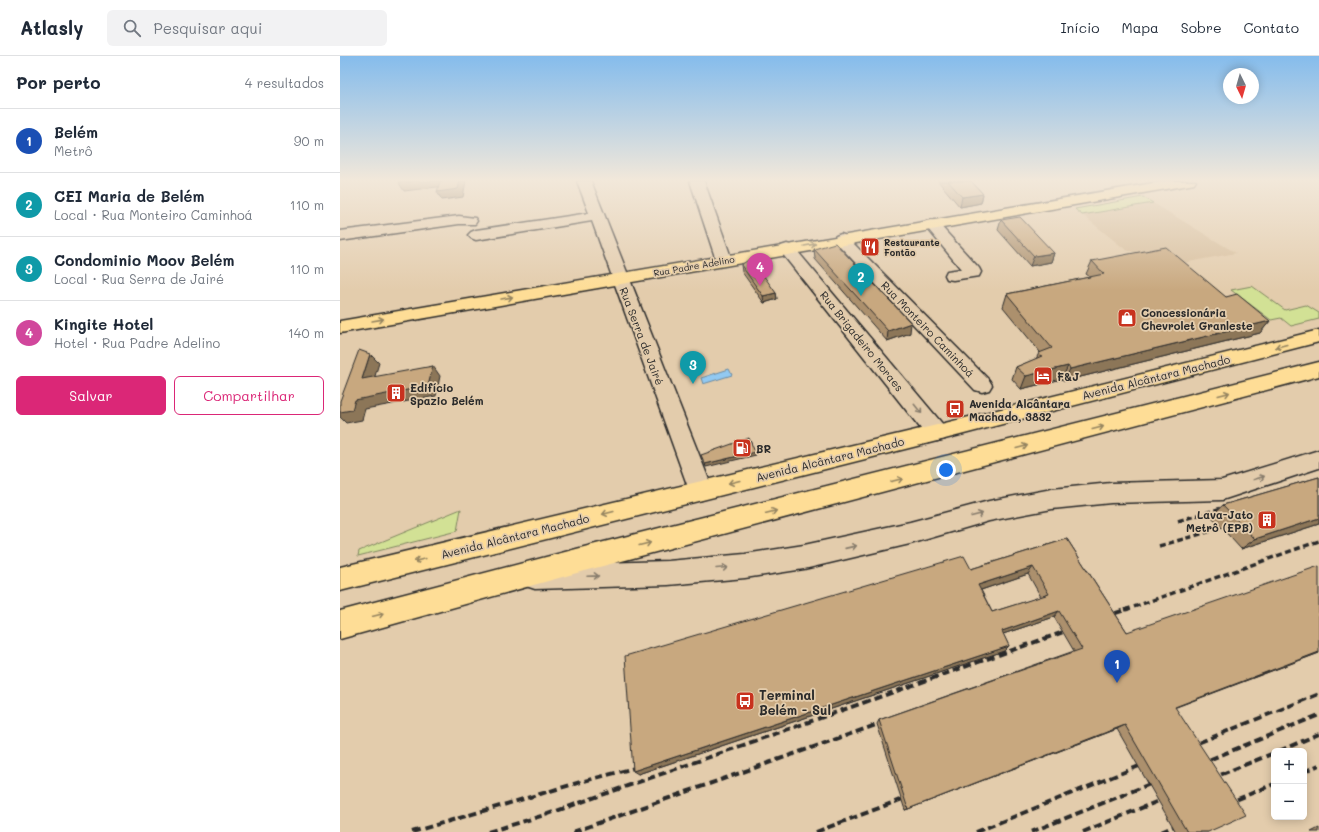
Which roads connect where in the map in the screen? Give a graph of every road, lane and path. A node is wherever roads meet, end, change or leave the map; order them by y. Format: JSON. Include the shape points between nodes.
{"nodes":[{"id":1,"x":590,"y":217,"type":"edge"},
{"id":2,"x":598,"y":217,"type":"edge"},
{"id":3,"x":709,"y":217,"type":"edge"},
{"id":4,"x":972,"y":217,"type":"edge"},
{"id":5,"x":470,"y":221,"type":"dead end"},
{"id":6,"x":931,"y":224,"type":"junction"},
{"id":7,"x":476,"y":235,"type":"dead end"},
{"id":8,"x":340,"y":236,"type":"edge"},
{"id":9,"x":841,"y":240,"type":"junction"},
{"id":10,"x":787,"y":249,"type":"junction"},
{"id":11,"x":724,"y":260,"type":"junction"},
{"id":12,"x":953,"y":275,"type":"dead end"},
{"id":13,"x":620,"y":279,"type":"junction"},
{"id":14,"x":340,"y":327,"type":"edge"},
{"id":15,"x":1319,"y":336,"type":"edge"},
{"id":16,"x":1319,"y":369,"type":"edge"},
{"id":17,"x":982,"y":385,"type":"dead end"},
{"id":18,"x":937,"y":433,"type":"junction"},
{"id":19,"x":1319,"y":459,"type":"edge"},
{"id":20,"x":701,"y":490,"type":"junction"},
{"id":21,"x":512,"y":578,"type":"junction"},
{"id":22,"x":340,"y":579,"type":"edge"},
{"id":23,"x":340,"y":625,"type":"edge"}],
"edges":[{"from":1,"to":7,"type":"street"},
{"from":2,"to":13,"type":"street","name":"Rua Serra de Jairé"},
{"from":3,"to":11,"type":"street"},
{"from":4,"to":6,"type":"main road","name":"Rua Padre Adelino"},
{"from":5,"to":8,"type":"street","via":[[459,220]]},
{"from":6,"to":9,"type":"main road","name":"Rua Padre Adelino"},
{"from":6,"to":12,"type":"street","via":[[973,272]]},
{"from":10,"to":9,"type":"main road","name":"Rua Padre Adelino","one_way":true},
{"from":9,"to":17,"type":"street","name":"Rua Monteiro Caminhoá"},
{"from":10,"to":11,"type":"main road","name":"Rua Padre Adelino"},
{"from":10,"to":18,"type":"street","name":"Rua Brigadeiro Moraes","one_way":true},
{"from":11,"to":13,"type":"main road","name":"Rua Padre Adelino"},
{"from":14,"to":13,"type":"main road","name":"Rua Padre Adelino","one_way":true},
{"from":13,"to":20,"type":"street","name":"Rua Serra de Jairé"},
{"from":15,"to":18,"type":"main road","name":"Avenida Alcântara Machado","one_way":true},
{"from":21,"to":16,"type":"main road","one_way":true},
{"from":18,"to":20,"type":"main road","name":"Avenida Alcântara Machado","one_way":true},
{"from":21,"to":19,"type":"street","one_way":true,"via":[[668,573],[745,566],[804,557],[989,511],[1052,499],[1110,493],[1222,490]]},
{"from":20,"to":22,"type":"main road","name":"Avenida Alcântara Machado","one_way":true},
{"from":23,"to":21,"type":"main road","one_way":true}]}
